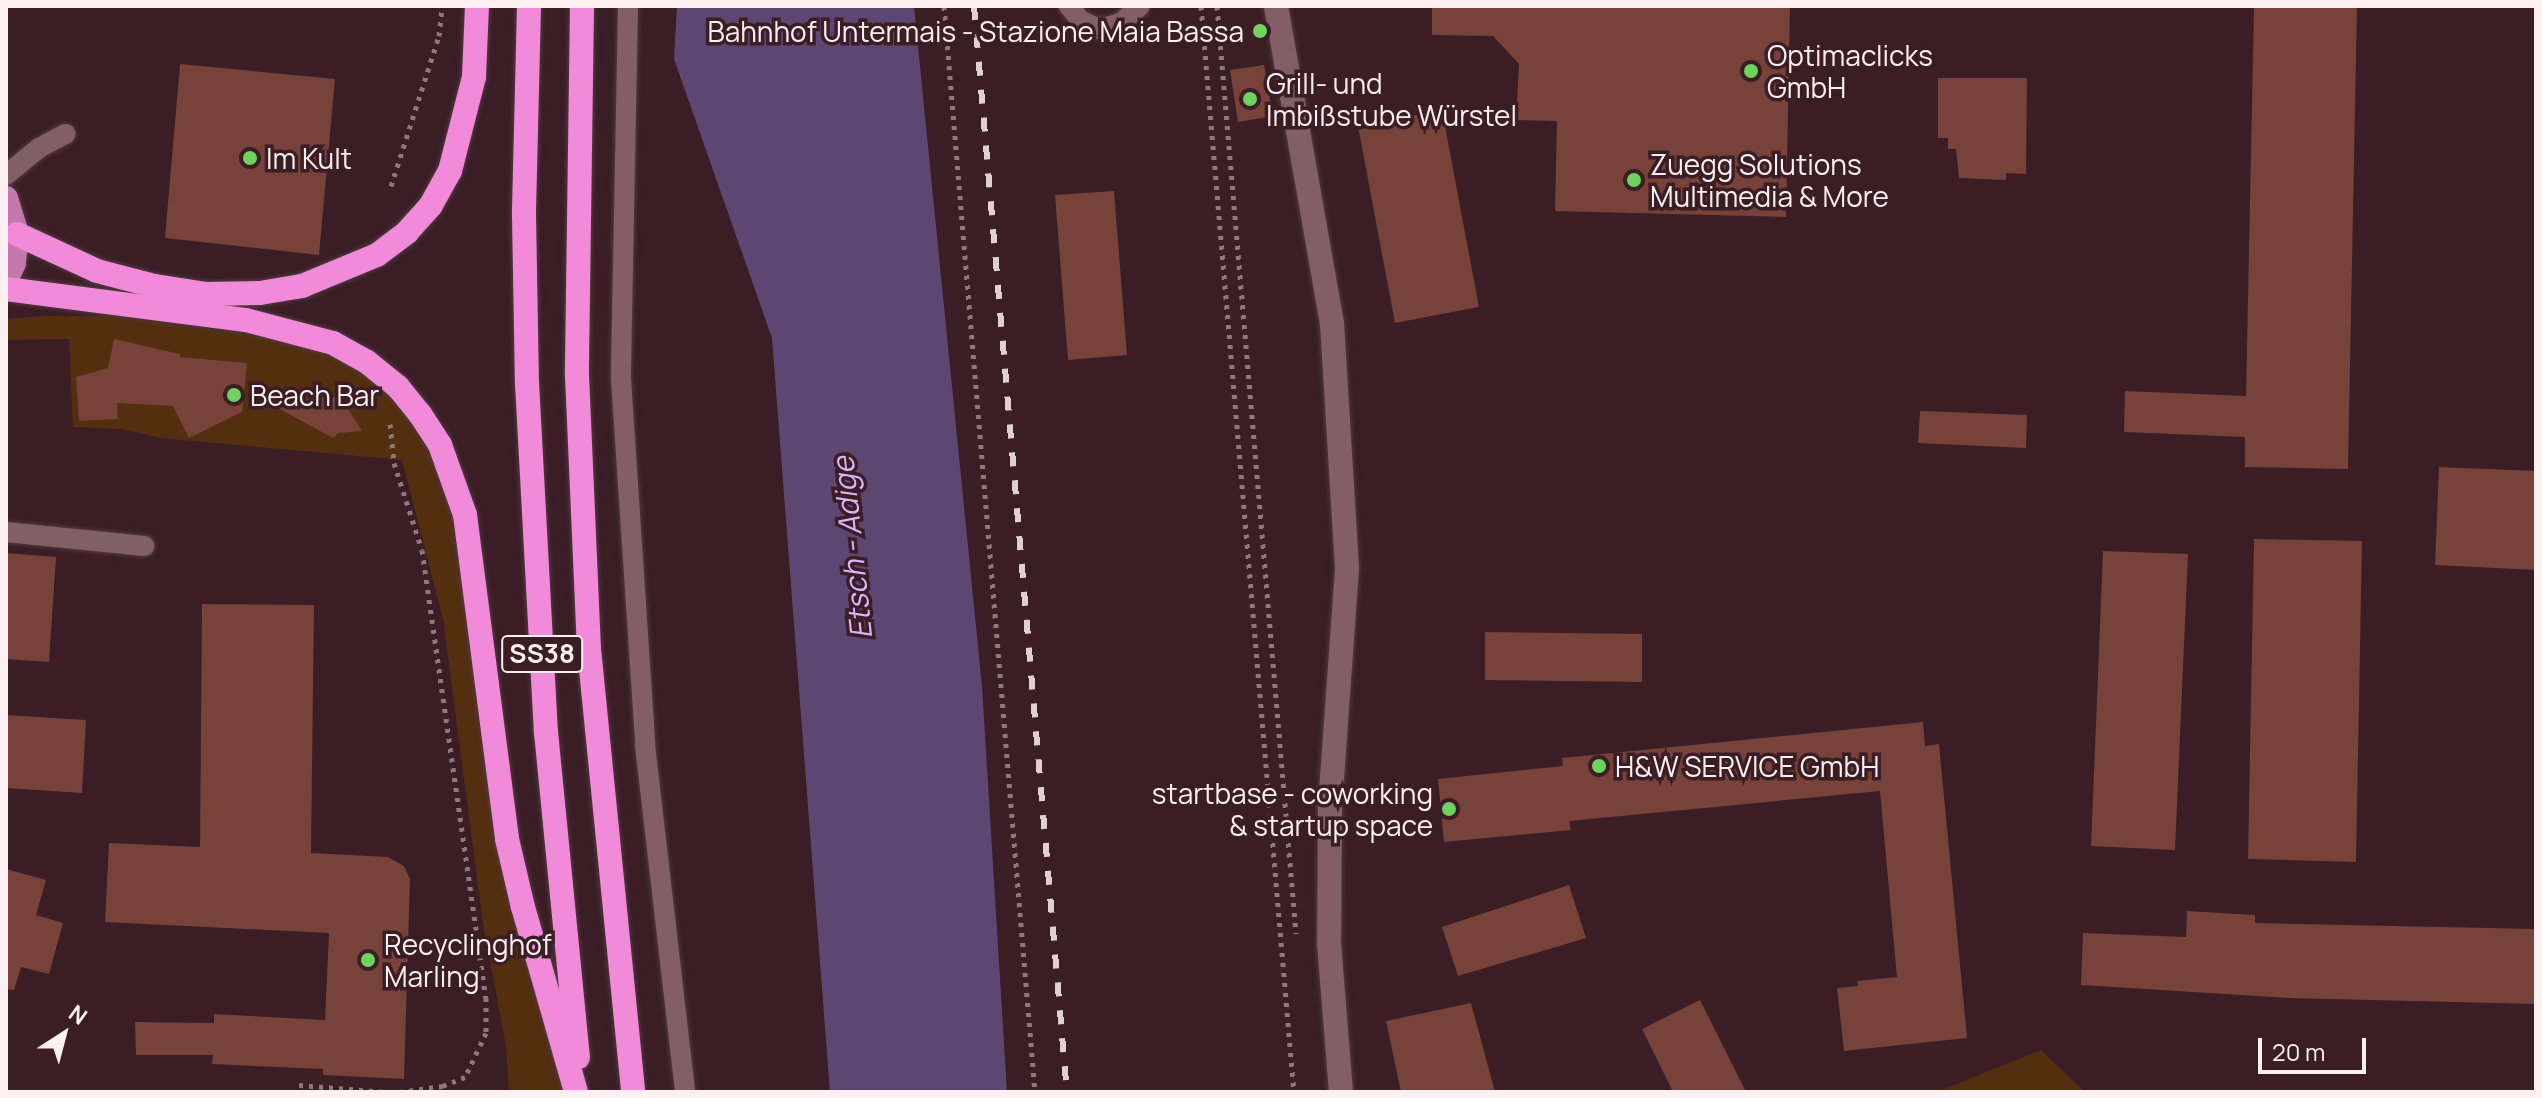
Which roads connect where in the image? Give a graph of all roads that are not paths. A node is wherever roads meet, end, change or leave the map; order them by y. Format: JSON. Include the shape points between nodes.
{"nodes":[{"id":1,"x":477,"y":6,"type":"edge"},
{"id":2,"x":529,"y":6,"type":"edge"},
{"id":3,"x":582,"y":6,"type":"edge"},
{"id":4,"x":628,"y":6,"type":"edge"},
{"id":5,"x":1069,"y":6,"type":"edge"},
{"id":6,"x":1140,"y":6,"type":"edge"},
{"id":7,"x":1278,"y":15,"type":"edge"},
{"id":8,"x":65,"y":134,"type":"dead end"},
{"id":9,"x":6,"y":175,"type":"edge"},
{"id":10,"x":6,"y":198,"type":"edge"},
{"id":11,"x":17,"y":234,"type":"junction"},
{"id":12,"x":6,"y":281,"type":"edge"},
{"id":13,"x":6,"y":289,"type":"edge"},
{"id":14,"x":6,"y":532,"type":"edge"},
{"id":15,"x":144,"y":546,"type":"dead end"},
{"id":16,"x":578,"y":1092,"type":"edge"},
{"id":17,"x":633,"y":1092,"type":"edge"},
{"id":18,"x":685,"y":1092,"type":"edge"},
{"id":19,"x":1341,"y":1092,"type":"edge"}],
"edges":[{"from":1,"to":11,"type":"highway","via":[[474,77],[450,171],[431,205],[377,255],[302,286],[206,294],[97,271]]},
{"from":2,"to":16,"type":"highway","number":"SS38","via":[[527,383],[546,732]]},
{"from":3,"to":17,"type":"highway","number":"SS38","via":[[577,375],[589,649]]},
{"from":4,"to":18,"type":"lane","via":[[621,379],[645,745]]},
{"from":5,"to":6,"type":"lane","via":[[1081,21],[1100,29],[1121,23]]},
{"from":7,"to":19,"type":"street","via":[[1332,323],[1347,569],[1330,824],[1329,943]]},
{"from":8,"to":9,"type":"lane"},
{"from":10,"to":11,"type":"main road"},
{"from":11,"to":12,"type":"main road"},
{"from":13,"to":16,"type":"highway","via":[[246,320],[333,343],[398,387],[420,414],[440,445],[465,515],[507,839]]},
{"from":14,"to":15,"type":"lane"}]}
